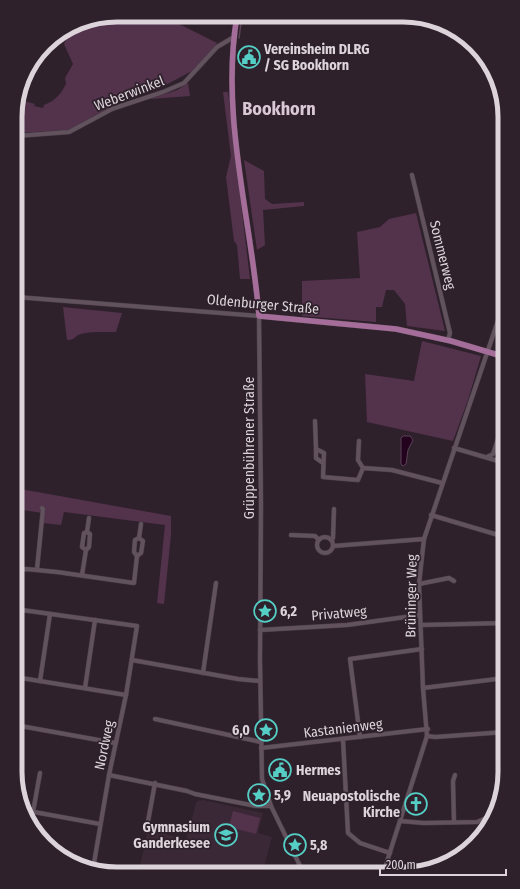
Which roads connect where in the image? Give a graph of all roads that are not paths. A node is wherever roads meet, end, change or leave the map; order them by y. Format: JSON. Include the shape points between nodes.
{"nodes":[{"id":1,"x":236,"y":22,"type":"edge"},
{"id":2,"x":234,"y":37,"type":"junction"},
{"id":3,"x":22,"y":136,"type":"edge"},
{"id":4,"x":412,"y":175,"type":"dead end"},
{"id":5,"x":22,"y":297,"type":"edge"},
{"id":6,"x":259,"y":316,"type":"junction"},
{"id":7,"x":498,"y":321,"type":"edge"},
{"id":8,"x":448,"y":340,"type":"junction"},
{"id":9,"x":488,"y":351,"type":"junction"},
{"id":10,"x":498,"y":355,"type":"edge"},
{"id":11,"x":315,"y":421,"type":"dead end"},
{"id":12,"x":498,"y":439,"type":"edge"},
{"id":13,"x":359,"y":441,"type":"dead end"},
{"id":14,"x":454,"y":448,"type":"junction"},
{"id":15,"x":316,"y":449,"type":"junction"},
{"id":16,"x":493,"y":454,"type":"junction"},
{"id":17,"x":486,"y":457,"type":"junction"},
{"id":18,"x":497,"y":460,"type":"joint"},
{"id":19,"x":323,"y":463,"type":"junction"},
{"id":20,"x":363,"y":468,"type":"junction"},
{"id":21,"x":442,"y":483,"type":"junction"},
{"id":22,"x":42,"y":508,"type":"dead end"},
{"id":23,"x":334,"y":509,"type":"dead end"},
{"id":24,"x":431,"y":515,"type":"junction"},
{"id":25,"x":89,"y":518,"type":"dead end"},
{"id":26,"x":141,"y":524,"type":"dead end"},
{"id":27,"x":291,"y":535,"type":"dead end"},
{"id":28,"x":498,"y":536,"type":"edge"},
{"id":29,"x":139,"y":538,"type":"junction"},
{"id":30,"x":424,"y":539,"type":"junction"},
{"id":31,"x":319,"y":540,"type":"junction"},
{"id":32,"x":331,"y":540,"type":"junction"},
{"id":33,"x":333,"y":546,"type":"junction"},
{"id":34,"x":138,"y":556,"type":"junction"},
{"id":35,"x":22,"y":570,"type":"edge"},
{"id":36,"x":37,"y":570,"type":"junction"},
{"id":37,"x":82,"y":575,"type":"junction"},
{"id":38,"x":454,"y":581,"type":"dead end"},
{"id":39,"x":216,"y":583,"type":"dead end"},
{"id":40,"x":419,"y":584,"type":"junction"},
{"id":41,"x":22,"y":610,"type":"edge"},
{"id":42,"x":50,"y":614,"type":"junction"},
{"id":43,"x":420,"y":615,"type":"junction"},
{"id":44,"x":95,"y":620,"type":"junction"},
{"id":45,"x":498,"y":623,"type":"edge"},
{"id":46,"x":421,"y":625,"type":"junction"},
{"id":47,"x":260,"y":630,"type":"junction"},
{"id":48,"x":422,"y":648,"type":"junction"},
{"id":49,"x":132,"y":660,"type":"junction"},
{"id":50,"x":203,"y":673,"type":"junction"},
{"id":51,"x":22,"y":678,"type":"edge"},
{"id":52,"x":498,"y":679,"type":"edge"},
{"id":53,"x":40,"y":681,"type":"junction"},
{"id":54,"x":260,"y":681,"type":"junction"},
{"id":55,"x":85,"y":688,"type":"junction"},
{"id":56,"x":423,"y":688,"type":"junction"},
{"id":57,"x":126,"y":695,"type":"junction"},
{"id":58,"x":155,"y":719,"type":"dead end"},
{"id":59,"x":22,"y":726,"type":"edge"},
{"id":60,"x":428,"y":729,"type":"junction"},
{"id":61,"x":498,"y":732,"type":"edge"},
{"id":62,"x":427,"y":736,"type":"junction"},
{"id":63,"x":360,"y":737,"type":"junction"},
{"id":64,"x":343,"y":740,"type":"junction"},
{"id":65,"x":261,"y":742,"type":"junction"},
{"id":66,"x":115,"y":743,"type":"junction"},
{"id":67,"x":262,"y":748,"type":"junction"},
{"id":68,"x":40,"y":773,"type":"dead end"},
{"id":69,"x":109,"y":775,"type":"junction"},
{"id":70,"x":455,"y":775,"type":"dead end"},
{"id":71,"x":155,"y":784,"type":"junction"},
{"id":72,"x":271,"y":806,"type":"junction"},
{"id":73,"x":33,"y":812,"type":"joint"},
{"id":74,"x":486,"y":818,"type":"edge"},
{"id":75,"x":400,"y":821,"type":"junction"},
{"id":76,"x":454,"y":822,"type":"junction"},
{"id":77,"x":100,"y":824,"type":"junction"},
{"id":78,"x":147,"y":827,"type":"dead end"},
{"id":79,"x":390,"y":852,"type":"junction"},
{"id":80,"x":94,"y":864,"type":"edge"},
{"id":81,"x":301,"y":867,"type":"edge"},
{"id":82,"x":385,"y":867,"type":"edge"}],
"edges":[{"from":1,"to":2,"type":"main road","name":"Grüppenbührener Straße"},
{"from":2,"to":3,"type":"street","name":"Weberwinkel","via":[[217,47],[188,79],[177,86],[112,109],[69,132]]},
{"from":2,"to":6,"type":"main road","name":"Grüppenbührener Straße","via":[[232,90],[235,128]]},
{"from":4,"to":8,"type":"street","name":"Sommerweg","via":[[450,333]]},
{"from":5,"to":6,"type":"street","name":"Oldenburger Straße"},
{"from":6,"to":8,"type":"main road","name":"Oldenburger Straße","via":[[396,329]]},
{"from":6,"to":47,"type":"street","name":"Grüppenbührener Straße"},
{"from":7,"to":9,"type":"street","name":"Brüninger Weg"},
{"from":8,"to":9,"type":"main road","name":"Oldenburger Straße"},
{"from":9,"to":10,"type":"main road","name":"Oldenburger Straße"},
{"from":9,"to":14,"type":"street","name":"Brüninger Weg"},
{"from":11,"to":15,"type":"street"},
{"from":12,"to":16,"type":"street"},
{"from":13,"to":20,"type":"street","via":[[358,460]]},
{"from":14,"to":17,"type":"street"},
{"from":14,"to":21,"type":"street","name":"Brüninger Weg"},
{"from":15,"to":19,"type":"street","via":[[316,458]]},
{"from":15,"to":19,"type":"street","via":[[324,453]]},
{"from":16,"to":17,"type":"street"},
{"from":16,"to":18,"type":"street"},
{"from":17,"to":18,"type":"street"},
{"from":19,"to":20,"type":"street","via":[[323,477],[358,480]]},
{"from":20,"to":21,"type":"street","via":[[392,470]]},
{"from":21,"to":24,"type":"street","name":"Brüninger Weg"},
{"from":22,"to":36,"type":"street"},
{"from":23,"to":32,"type":"street","via":[[334,538]]},
{"from":24,"to":28,"type":"street"},
{"from":24,"to":30,"type":"street","name":"Brüninger Weg"},
{"from":25,"to":37,"type":"street","via":[[89,547],[86,550]]},
{"from":26,"to":29,"type":"street"},
{"from":27,"to":31,"type":"street","via":[[315,536]]},
{"from":29,"to":34,"type":"street","via":[[143,541]]},
{"from":29,"to":34,"type":"street","via":[[135,540],[134,552]]},
{"from":30,"to":33,"type":"street"},
{"from":30,"to":40,"type":"street","name":"Brüninger Weg"},
{"from":31,"to":32,"type":"street"},
{"from":31,"to":33,"type":"street","via":[[317,547],[322,553],[329,552]]},
{"from":32,"to":33,"type":"street"},
{"from":34,"to":37,"type":"street","via":[[134,583]]},
{"from":35,"to":36,"type":"street"},
{"from":36,"to":37,"type":"street"},
{"from":38,"to":40,"type":"street","via":[[449,578]]},
{"from":39,"to":50,"type":"street"},
{"from":40,"to":43,"type":"street","name":"Brüninger Weg"},
{"from":41,"to":42,"type":"street"},
{"from":42,"to":44,"type":"street"},
{"from":42,"to":53,"type":"street"},
{"from":43,"to":46,"type":"street","name":"Brüninger Weg"},
{"from":43,"to":47,"type":"street","name":"Privatweg","via":[[356,624]]},
{"from":44,"to":49,"type":"street","name":"Nordweg","via":[[137,626]]},
{"from":44,"to":55,"type":"street"},
{"from":45,"to":46,"type":"street"},
{"from":46,"to":48,"type":"street","name":"Brüninger Weg"},
{"from":47,"to":54,"type":"street","name":"Grüppenbührener Straße"},
{"from":48,"to":56,"type":"street","name":"Brüninger Weg"},
{"from":48,"to":63,"type":"street","via":[[350,659]]},
{"from":49,"to":50,"type":"street"},
{"from":49,"to":57,"type":"street","name":"Nordweg"},
{"from":50,"to":54,"type":"street"},
{"from":51,"to":53,"type":"street"},
{"from":52,"to":56,"type":"street"},
{"from":53,"to":55,"type":"street"},
{"from":54,"to":65,"type":"street","name":"Grüppenbührener Straße"},
{"from":55,"to":57,"type":"street"},
{"from":56,"to":60,"type":"street","name":"Brüninger Weg"},
{"from":57,"to":66,"type":"street","name":"Nordweg"},
{"from":58,"to":65,"type":"street"},
{"from":59,"to":66,"type":"street"},
{"from":60,"to":62,"type":"street","name":"Brüninger Weg"},
{"from":60,"to":63,"type":"street","name":"Kastanienweg"},
{"from":61,"to":62,"type":"street"},
{"from":62,"to":75,"type":"street","name":"Brüninger Weg"},
{"from":63,"to":64,"type":"street","name":"Kastanienweg"},
{"from":64,"to":67,"type":"street","name":"Kastanienweg"},
{"from":64,"to":79,"type":"street","via":[[348,834],[360,843]]},
{"from":65,"to":67,"type":"street","name":"Grüppenbührener Straße"},
{"from":66,"to":69,"type":"street","name":"Nordweg"},
{"from":67,"to":72,"type":"street","name":"Grüppenbührener Straße","via":[[262,779]]},
{"from":68,"to":73,"type":"street"},
{"from":69,"to":71,"type":"street"},
{"from":69,"to":77,"type":"street","name":"Nordweg"},
{"from":70,"to":76,"type":"street"},
{"from":71,"to":72,"type":"street","via":[[201,796],[256,806]]},
{"from":71,"to":78,"type":"street"},
{"from":72,"to":81,"type":"street","name":"Grüppenbührener Straße"},
{"from":73,"to":77,"type":"street"},
{"from":74,"to":76,"type":"street","via":[[477,822]]},
{"from":75,"to":76,"type":"street"},
{"from":75,"to":79,"type":"street","name":"Brüninger Weg"},
{"from":77,"to":80,"type":"street","name":"Nordweg"},
{"from":79,"to":82,"type":"street","name":"Brüninger Weg"}]}
